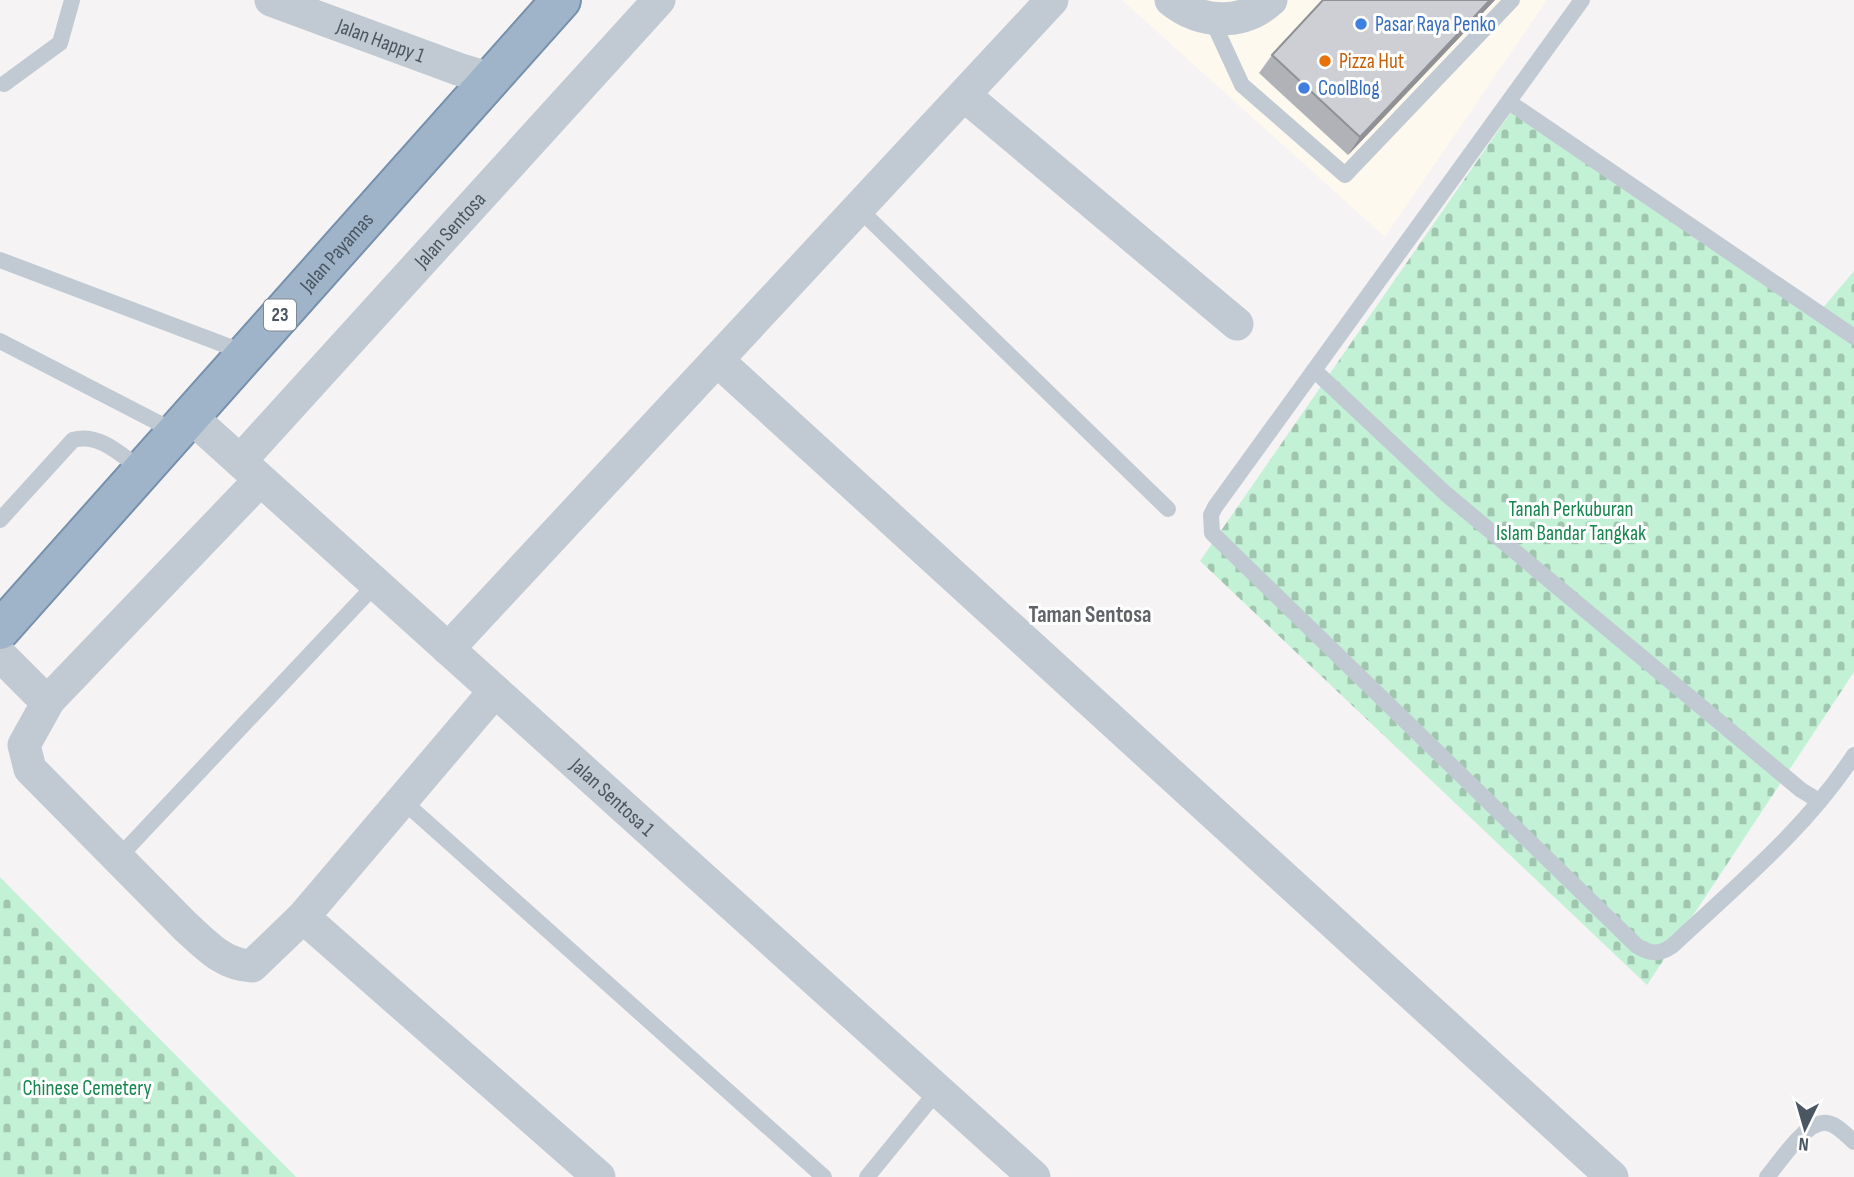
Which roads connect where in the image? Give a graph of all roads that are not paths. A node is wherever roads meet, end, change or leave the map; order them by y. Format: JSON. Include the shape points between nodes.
{"nodes":[{"id":1,"x":72,"y":0,"type":"edge"},
{"id":2,"x":274,"y":0,"type":"edge"},
{"id":3,"x":561,"y":0,"type":"edge"},
{"id":4,"x":659,"y":0,"type":"edge"},
{"id":5,"x":1052,"y":0,"type":"edge"},
{"id":6,"x":1171,"y":0,"type":"edge"},
{"id":7,"x":1271,"y":0,"type":"edge"},
{"id":8,"x":1512,"y":0,"type":"edge"},
{"id":9,"x":1582,"y":0,"type":"edge"},
{"id":10,"x":1212,"y":20,"type":"junction"},
{"id":11,"x":491,"y":79,"type":"junction"},
{"id":12,"x":4,"y":84,"type":"dead end"},
{"id":13,"x":964,"y":95,"type":"junction"},
{"id":14,"x":1509,"y":103,"type":"junction"},
{"id":15,"x":858,"y":208,"type":"junction"},
{"id":16,"x":0,"y":260,"type":"edge"},
{"id":17,"x":1237,"y":324,"type":"dead end"},
{"id":18,"x":1854,"y":337,"type":"edge"},
{"id":19,"x":0,"y":341,"type":"edge"},
{"id":20,"x":246,"y":353,"type":"junction"},
{"id":21,"x":717,"y":360,"type":"junction"},
{"id":22,"x":1314,"y":370,"type":"junction"},
{"id":23,"x":183,"y":424,"type":"junction"},
{"id":24,"x":142,"y":470,"type":"junction"},
{"id":25,"x":250,"y":471,"type":"junction"},
{"id":26,"x":1168,"y":509,"type":"dead end"},
{"id":27,"x":0,"y":520,"type":"edge"},
{"id":28,"x":376,"y":584,"type":"junction"},
{"id":29,"x":0,"y":629,"type":"edge"},
{"id":30,"x":448,"y":649,"type":"junction"},
{"id":31,"x":0,"y":655,"type":"edge"},
{"id":32,"x":495,"y":691,"type":"junction"},
{"id":33,"x":49,"y":700,"type":"junction"},
{"id":34,"x":1854,"y":755,"type":"edge"},
{"id":35,"x":403,"y":801,"type":"junction"},
{"id":36,"x":1818,"y":802,"type":"junction"},
{"id":37,"x":118,"y":858,"type":"junction"},
{"id":38,"x":303,"y":917,"type":"junction"},
{"id":39,"x":938,"y":1090,"type":"junction"},
{"id":40,"x":1854,"y":1142,"type":"edge"},
{"id":41,"x":1610,"y":1176,"type":"edge"},
{"id":42,"x":599,"y":1177,"type":"edge"},
{"id":43,"x":824,"y":1177,"type":"edge"},
{"id":44,"x":867,"y":1177,"type":"edge"},
{"id":45,"x":1034,"y":1177,"type":"edge"},
{"id":46,"x":1768,"y":1177,"type":"edge"}],
"edges":[{"from":1,"to":12,"type":"lane","via":[[60,43]]},
{"from":2,"to":11,"type":"street","name":"Jalan Happy 1"},
{"from":3,"to":11,"type":"highway","name":"Jalan Payamas","number":"23"},
{"from":4,"to":25,"type":"street","name":"Jalan Sentosa"},
{"from":5,"to":13,"type":"street"},
{"from":6,"to":10,"type":"street"},
{"from":7,"to":10,"type":"street","via":[[1238,18]]},
{"from":8,"to":10,"type":"lane","via":[[1345,175],[1242,85]]},
{"from":9,"to":14,"type":"lane"},
{"from":11,"to":20,"type":"highway","name":"Jalan Payamas","number":"23"},
{"from":13,"to":15,"type":"street"},
{"from":13,"to":17,"type":"street"},
{"from":14,"to":18,"type":"lane"},
{"from":14,"to":22,"type":"lane"},
{"from":15,"to":21,"type":"street"},
{"from":15,"to":26,"type":"lane"},
{"from":16,"to":20,"type":"lane"},
{"from":19,"to":23,"type":"lane"},
{"from":20,"to":23,"type":"highway","name":"Jalan Payamas","number":"23"},
{"from":21,"to":30,"type":"street"},
{"from":21,"to":41,"type":"street"},
{"from":22,"to":36,"type":"lane","via":[[1446,494]]},
{"from":22,"to":36,"type":"lane","via":[[1215,507],[1210,515],[1212,533],[1637,946],[1654,953],[1672,946]]},
{"from":23,"to":24,"type":"highway","name":"Jalan Payamas","number":"23"},
{"from":23,"to":25,"type":"street","name":"Jalan Sentosa 1"},
{"from":24,"to":27,"type":"lane","via":[[99,441],[82,437],[66,446]]},
{"from":24,"to":29,"type":"highway","name":"Jalan Payamas","number":"23"},
{"from":25,"to":28,"type":"street","name":"Jalan Sentosa 1"},
{"from":25,"to":33,"type":"street","name":"Jalan Sentosa"},
{"from":28,"to":30,"type":"street","name":"Jalan Sentosa 1"},
{"from":28,"to":37,"type":"lane"},
{"from":30,"to":32,"type":"street","name":"Jalan Sentosa 1"},
{"from":31,"to":33,"type":"street"},
{"from":32,"to":35,"type":"street","name":"Jalan Sentosa"},
{"from":32,"to":39,"type":"street","name":"Jalan Sentosa 1"},
{"from":33,"to":37,"type":"street","name":"Jalan Sentosa","via":[[24,746],[30,769]]},
{"from":34,"to":36,"type":"lane"},
{"from":35,"to":38,"type":"street","name":"Jalan Sentosa"},
{"from":35,"to":43,"type":"lane"},
{"from":37,"to":38,"type":"street","name":"Jalan Sentosa","via":[[203,943],[237,966],[252,966]]},
{"from":38,"to":42,"type":"street"},
{"from":39,"to":44,"type":"lane"},
{"from":39,"to":45,"type":"street","name":"Jalan Sentosa 1"},
{"from":40,"to":46,"type":"lane","via":[[1837,1127],[1814,1125]]}]}
